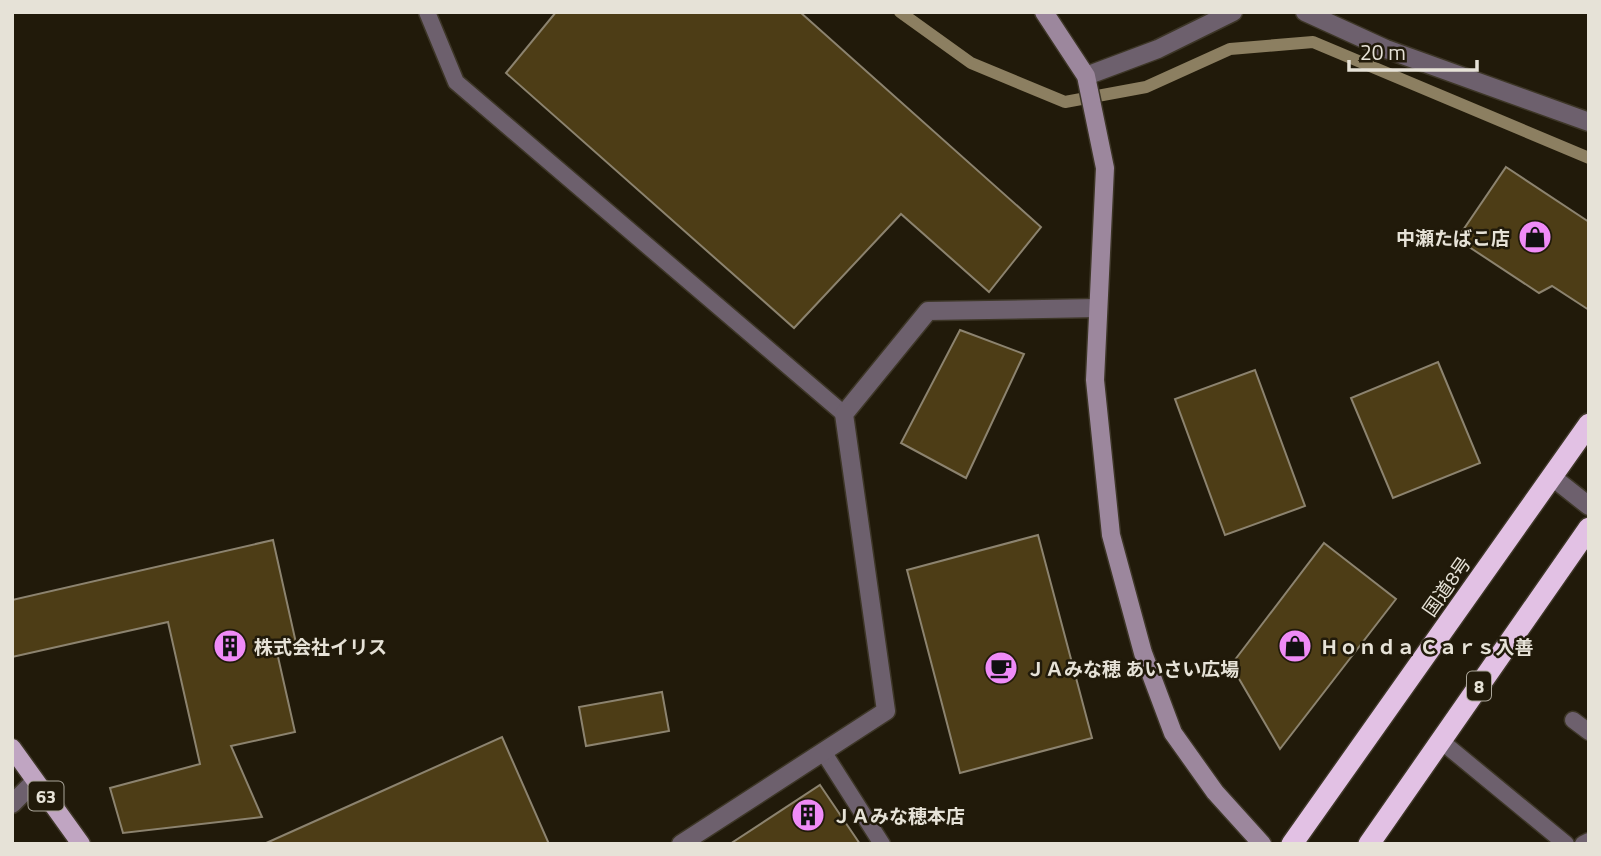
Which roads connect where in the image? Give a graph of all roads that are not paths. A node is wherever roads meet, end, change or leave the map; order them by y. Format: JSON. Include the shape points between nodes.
{"nodes":[{"id":1,"x":427,"y":12,"type":"edge"},
{"id":2,"x":1044,"y":12,"type":"edge"},
{"id":3,"x":1233,"y":12,"type":"edge"},
{"id":4,"x":1305,"y":12,"type":"edge"},
{"id":5,"x":1086,"y":76,"type":"junction"},
{"id":6,"x":1589,"y":122,"type":"edge"},
{"id":7,"x":1098,"y":308,"type":"junction"},
{"id":8,"x":844,"y":414,"type":"junction"},
{"id":9,"x":1589,"y":424,"type":"edge"},
{"id":10,"x":1551,"y":476,"type":"junction"},
{"id":11,"x":1589,"y":506,"type":"edge"},
{"id":12,"x":1589,"y":527,"type":"edge"},
{"id":13,"x":1573,"y":720,"type":"dead end"},
{"id":14,"x":1589,"y":732,"type":"edge"},
{"id":15,"x":1441,"y":741,"type":"junction"},
{"id":16,"x":12,"y":748,"type":"edge"},
{"id":17,"x":824,"y":752,"type":"junction"},
{"id":18,"x":35,"y":781,"type":"junction"},
{"id":19,"x":12,"y":804,"type":"edge"},
{"id":20,"x":1589,"y":841,"type":"edge"},
{"id":21,"x":80,"y":844,"type":"edge"},
{"id":22,"x":681,"y":844,"type":"edge"},
{"id":23,"x":882,"y":844,"type":"edge"},
{"id":24,"x":1262,"y":844,"type":"edge"},
{"id":25,"x":1292,"y":844,"type":"edge"},
{"id":26,"x":1368,"y":844,"type":"edge"},
{"id":27,"x":1566,"y":844,"type":"edge"},
{"id":28,"x":1583,"y":844,"type":"edge"}],
"edges":[{"from":1,"to":8,"type":"lane","via":[[456,82]]},
{"from":2,"to":5,"type":"street"},
{"from":3,"to":5,"type":"street","via":[[1158,49]]},
{"from":4,"to":6,"type":"street","via":[[1386,49]]},
{"from":5,"to":7,"type":"street","via":[[1105,167]]},
{"from":7,"to":8,"type":"street","via":[[928,311]]},
{"from":7,"to":24,"type":"street","via":[[1095,380],[1111,535],[1143,653],[1173,733],[1215,792]]},
{"from":8,"to":17,"type":"street","via":[[886,711]]},
{"from":9,"to":10,"type":"highway","name":"国道8号"},
{"from":10,"to":11,"type":"street"},
{"from":10,"to":25,"type":"highway","name":"国道8号"},
{"from":12,"to":15,"type":"highway","number":"8"},
{"from":13,"to":14,"type":"lane"},
{"from":15,"to":26,"type":"highway","number":"8"},
{"from":15,"to":27,"type":"lane"},
{"from":16,"to":18,"type":"main road","number":"63"},
{"from":17,"to":22,"type":"street"},
{"from":17,"to":23,"type":"lane"},
{"from":18,"to":19,"type":"street"},
{"from":18,"to":21,"type":"main road","number":"63"},
{"from":20,"to":28,"type":"lane"}]}
